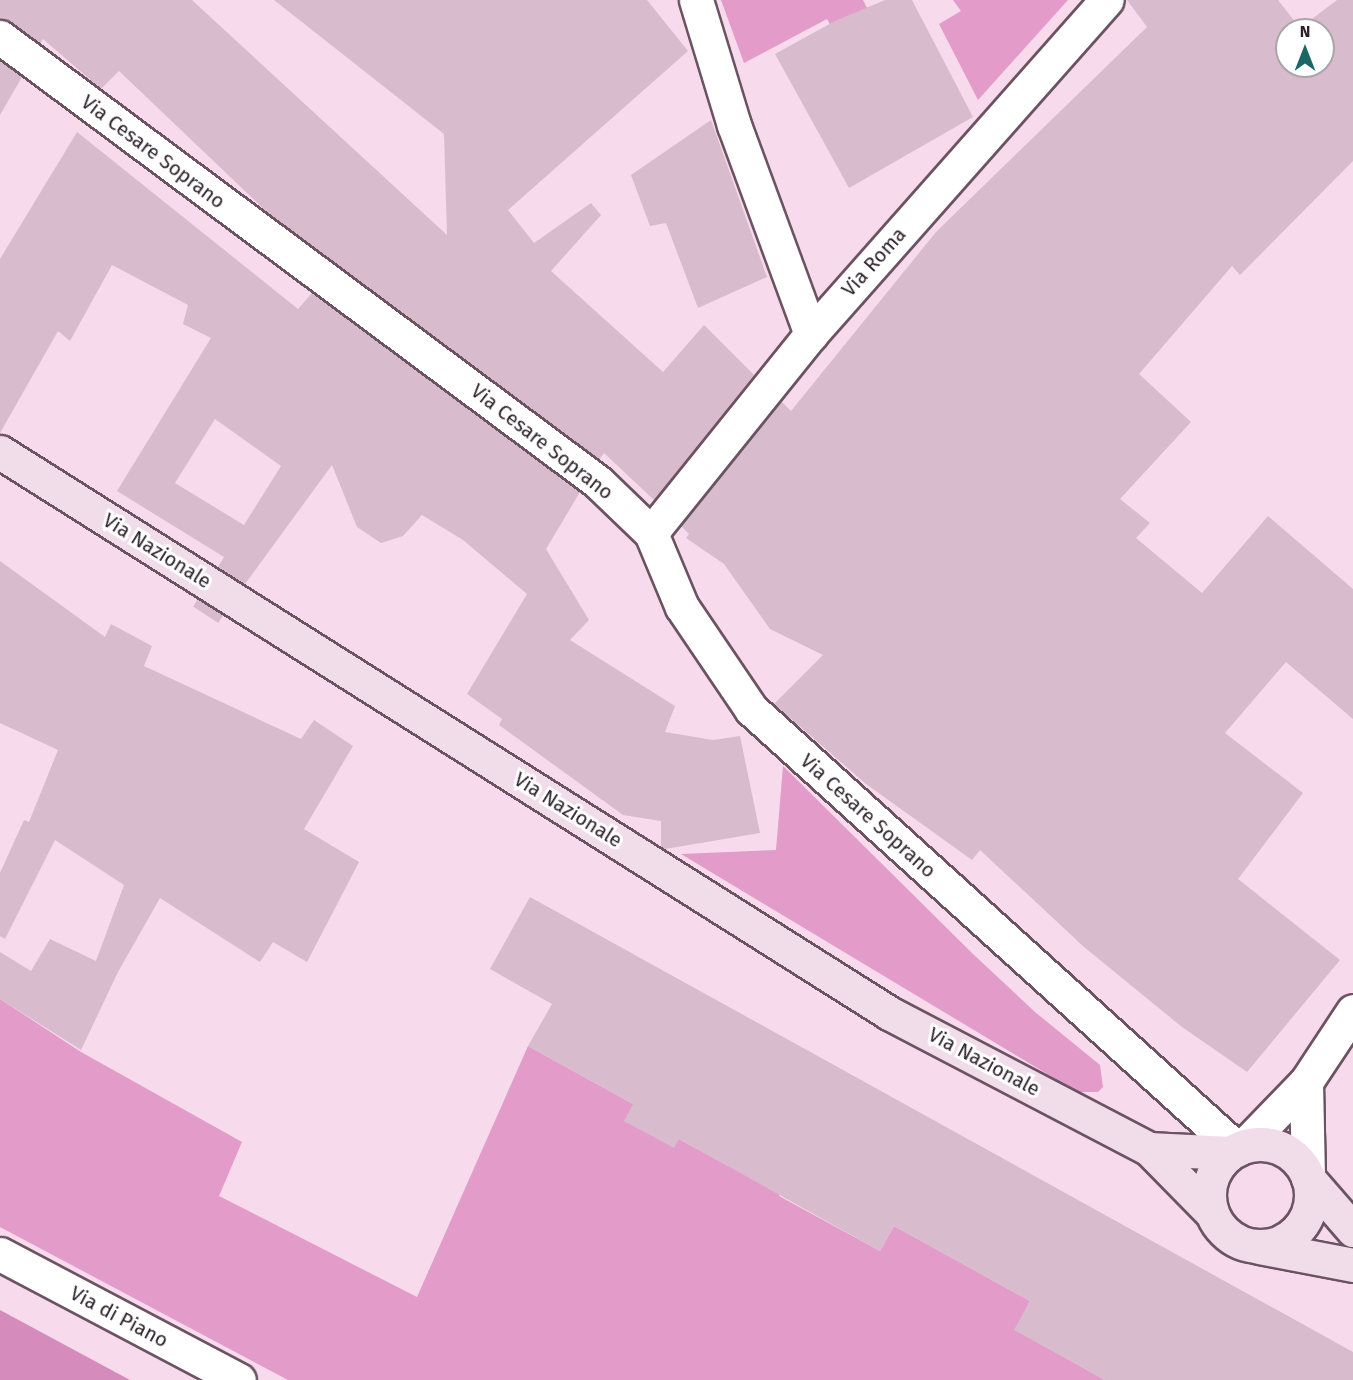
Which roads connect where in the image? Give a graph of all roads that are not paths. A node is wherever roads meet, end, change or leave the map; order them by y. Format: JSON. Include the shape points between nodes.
{"nodes":[{"id":1,"x":696,"y":0,"type":"edge"},
{"id":2,"x":1107,"y":0,"type":"edge"},
{"id":3,"x":0,"y":37,"type":"edge"},
{"id":4,"x":811,"y":334,"type":"junction"},
{"id":5,"x":0,"y":452,"type":"edge"},
{"id":6,"x":651,"y":532,"type":"junction"},
{"id":7,"x":1353,"y":1011,"type":"edge"},
{"id":8,"x":1306,"y":1082,"type":"junction"},
{"id":9,"x":1149,"y":1149,"type":"junction"},
{"id":10,"x":1237,"y":1150,"type":"junction"},
{"id":11,"x":1308,"y":1178,"type":"junction"},
{"id":12,"x":1212,"y":1213,"type":"junction"},
{"id":13,"x":1353,"y":1230,"type":"edge"},
{"id":14,"x":1251,"y":1245,"type":"junction"},
{"id":15,"x":0,"y":1254,"type":"edge"},
{"id":16,"x":1353,"y":1265,"type":"edge"},
{"id":17,"x":239,"y":1380,"type":"edge"}],
"edges":[{"from":1,"to":4,"type":"street","via":[[734,125]]},
{"from":2,"to":4,"type":"street","name":"Via Roma"},
{"from":3,"to":6,"type":"street","name":"Via Cesare Soprano","via":[[598,482]]},
{"from":4,"to":6,"type":"street","name":"Via Roma"},
{"from":5,"to":9,"type":"main road","name":"Via Nazionale","via":[[889,1013]]},
{"from":6,"to":10,"type":"street","name":"Via Cesare Soprano","via":[[682,607],[751,709]]},
{"from":7,"to":8,"type":"street"},
{"from":8,"to":10,"type":"street"},
{"from":8,"to":11,"type":"street"},
{"from":9,"to":10,"type":"main road","name":"Via Nazionale"},
{"from":9,"to":12,"type":"main road","name":"Via Nazionale"},
{"from":10,"to":11,"type":"main road","name":"Via Nazionale","via":[[1259,1144],[1282,1150],[1301,1164]]},
{"from":10,"to":12,"type":"main road","via":[[1211,1180]]},
{"from":11,"to":13,"type":"main road","name":"Via Nazionale"},
{"from":11,"to":14,"type":"main road","via":[[1308,1213],[1299,1228],[1286,1240]]},
{"from":12,"to":14,"type":"main road","name":"Via Nazionale","via":[[1221,1228]]},
{"from":14,"to":16,"type":"main road","name":"Via Nazionale"},
{"from":15,"to":17,"type":"street","name":"Via di Piano"}]}
